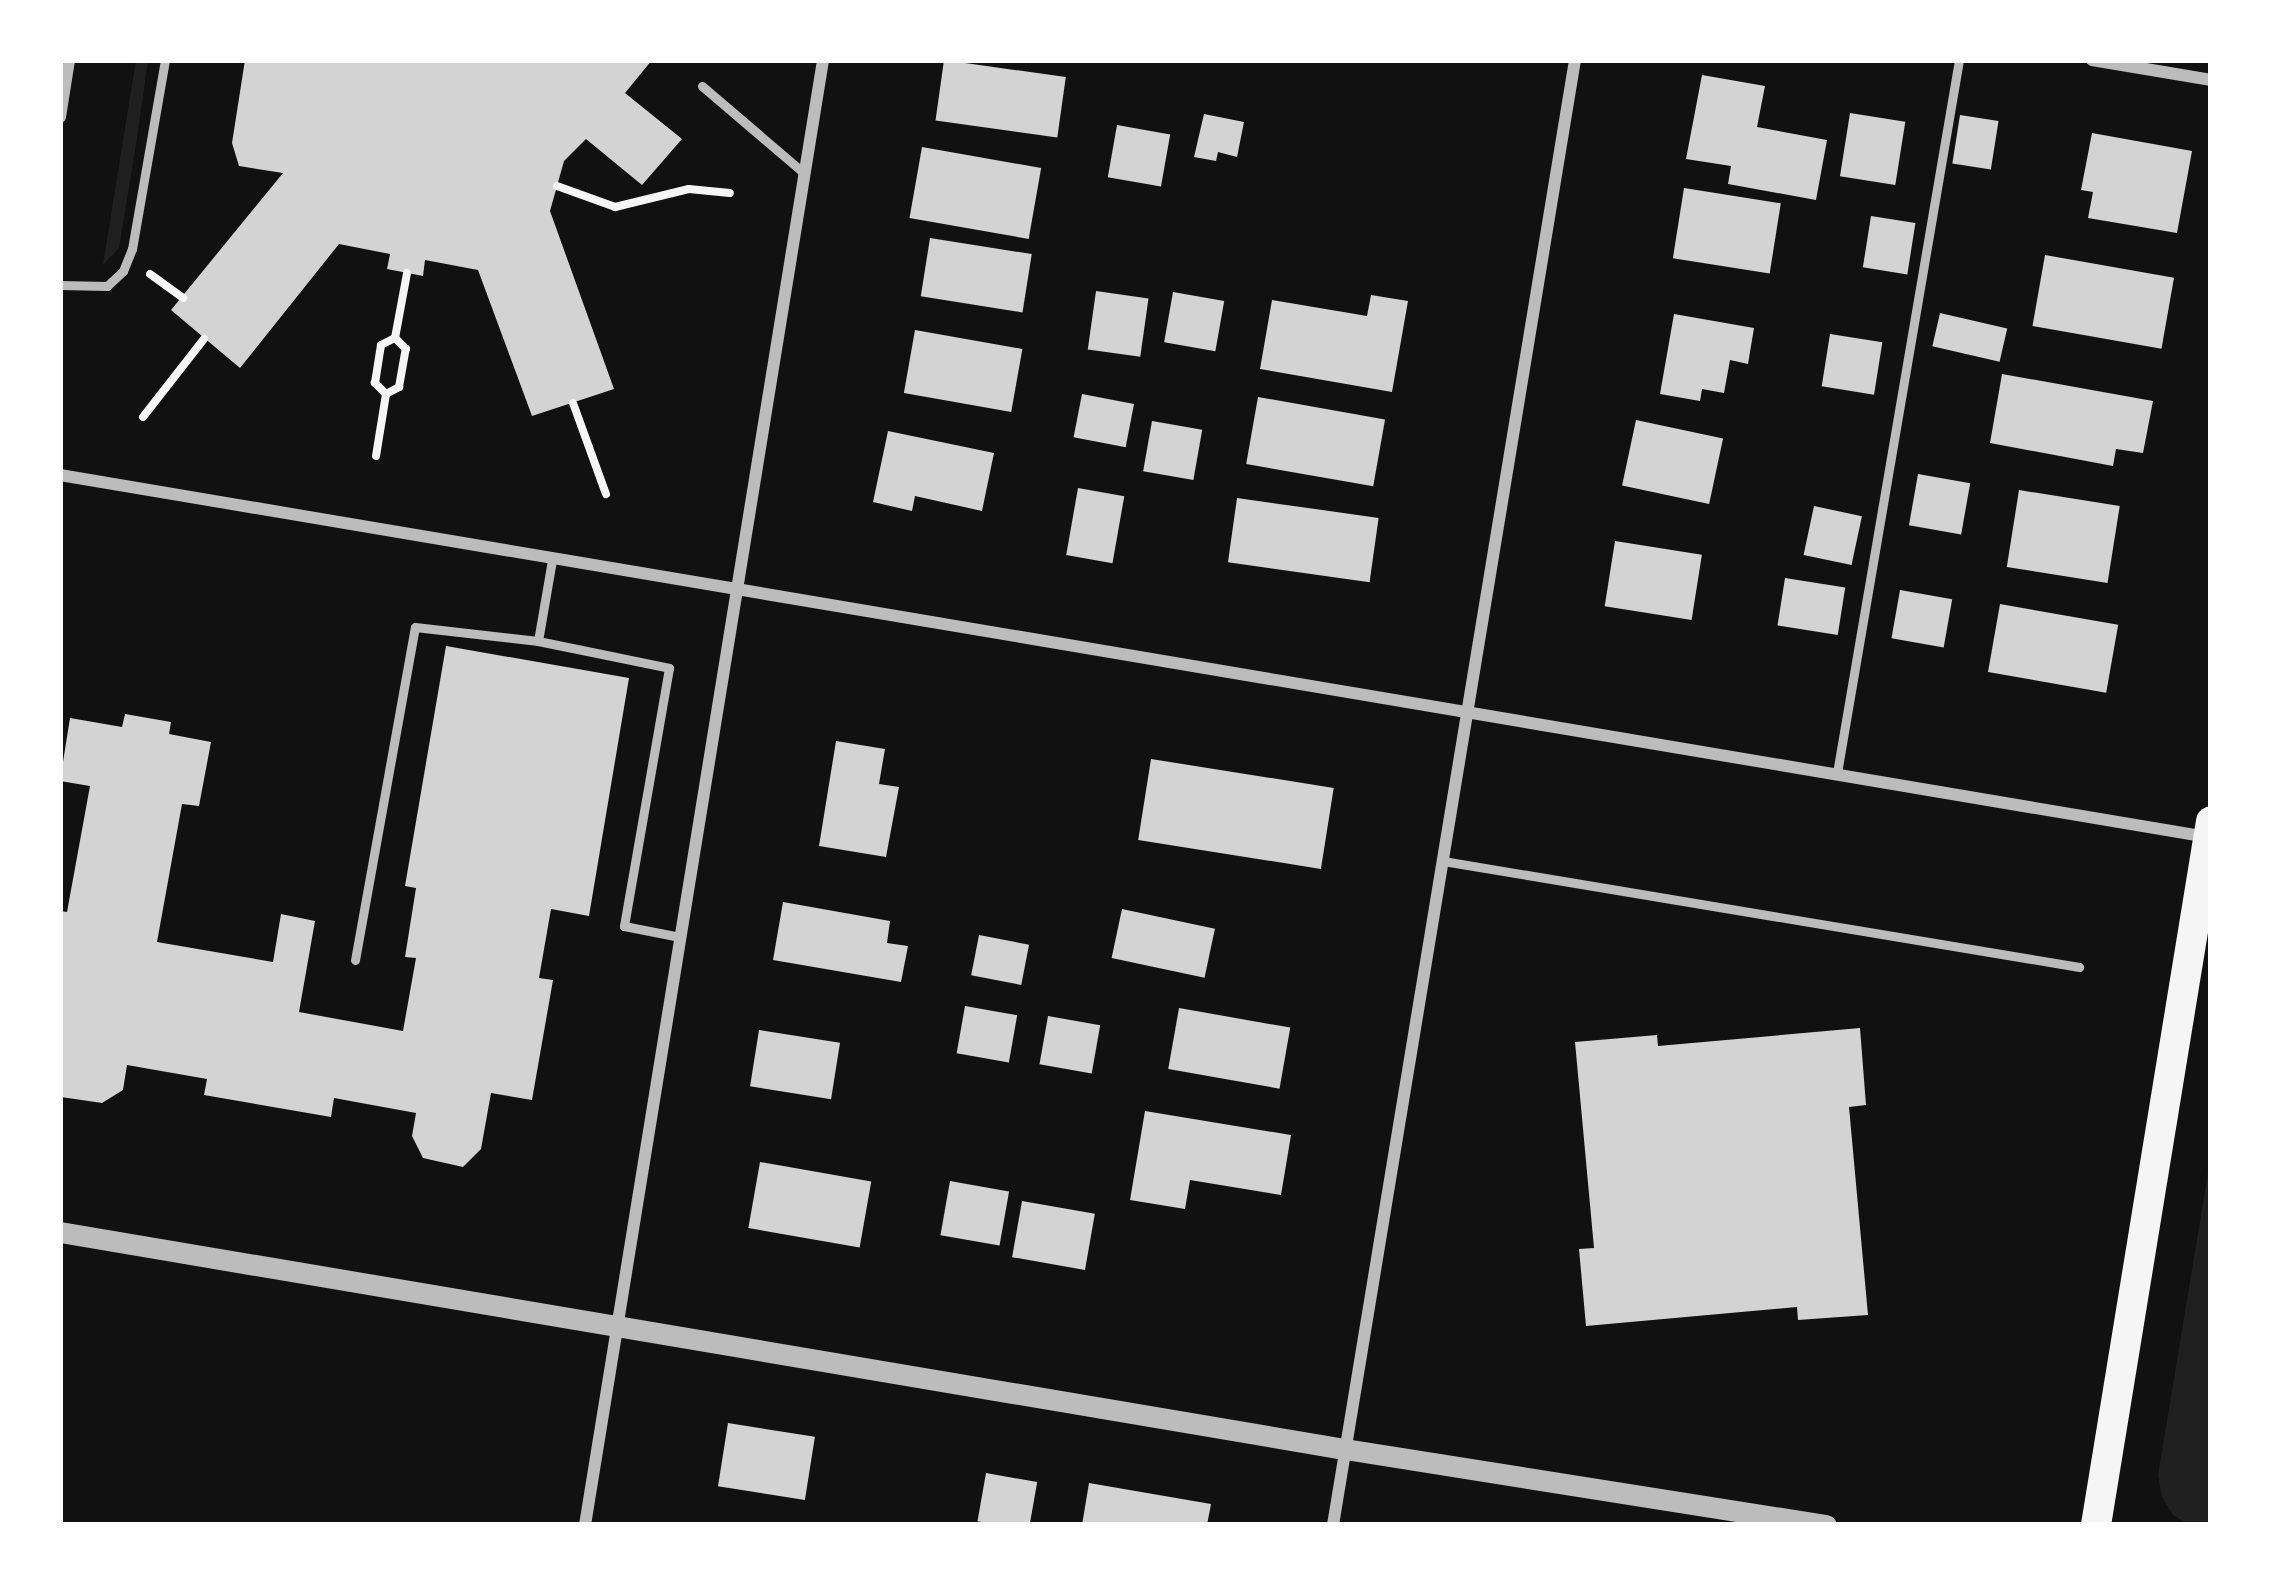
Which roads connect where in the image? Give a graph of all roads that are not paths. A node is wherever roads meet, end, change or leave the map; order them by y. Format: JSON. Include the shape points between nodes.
{"nodes":[{"id":1,"x":69,"y":60,"type":"edge"},
{"id":2,"x":165,"y":60,"type":"edge"},
{"id":3,"x":824,"y":60,"type":"edge"},
{"id":4,"x":1575,"y":60,"type":"edge"},
{"id":5,"x":1959,"y":60,"type":"edge"},
{"id":6,"x":2092,"y":60,"type":"edge"},
{"id":7,"x":2211,"y":80,"type":"edge"},
{"id":8,"x":702,"y":86,"type":"dead end"},
{"id":9,"x":60,"y":116,"type":"edge"},
{"id":10,"x":805,"y":174,"type":"junction"},
{"id":11,"x":60,"y":285,"type":"edge"},
{"id":12,"x":60,"y":475,"type":"edge"},
{"id":13,"x":552,"y":560,"type":"junction"},
{"id":14,"x":736,"y":592,"type":"junction"},
{"id":15,"x":538,"y":641,"type":"junction"},
{"id":16,"x":1468,"y":711,"type":"junction"},
{"id":17,"x":1838,"y":773,"type":"junction"},
{"id":18,"x":2210,"y":829,"type":"edge"},
{"id":19,"x":1443,"y":861,"type":"junction"},
{"id":20,"x":680,"y":937,"type":"junction"},
{"id":21,"x":355,"y":960,"type":"dead end"},
{"id":22,"x":2079,"y":967,"type":"dead end"},
{"id":23,"x":60,"y":1232,"type":"edge"},
{"id":24,"x":617,"y":1325,"type":"junction"},
{"id":25,"x":1345,"y":1450,"type":"junction"},
{"id":26,"x":585,"y":1525,"type":"edge"},
{"id":27,"x":1333,"y":1525,"type":"edge"},
{"id":28,"x":1826,"y":1525,"type":"edge"},
{"id":29,"x":2096,"y":1525,"type":"edge"}],
"edges":[{"from":1,"to":9,"type":"street"},
{"from":2,"to":11,"type":"lane","via":[[123,271],[107,286]]},
{"from":3,"to":10,"type":"street"},
{"from":4,"to":16,"type":"street"},
{"from":5,"to":17,"type":"lane"},
{"from":6,"to":7,"type":"street"},
{"from":8,"to":10,"type":"lane"},
{"from":10,"to":14,"type":"street"},
{"from":12,"to":13,"type":"street"},
{"from":13,"to":14,"type":"street"},
{"from":13,"to":15,"type":"lane"},
{"from":14,"to":16,"type":"street"},
{"from":14,"to":20,"type":"street"},
{"from":15,"to":20,"type":"lane","via":[[669,668],[624,926]]},
{"from":15,"to":21,"type":"lane","via":[[415,627]]},
{"from":16,"to":17,"type":"street"},
{"from":16,"to":19,"type":"street"},
{"from":17,"to":18,"type":"street"},
{"from":18,"to":29,"type":"main road"},
{"from":19,"to":22,"type":"lane"},
{"from":19,"to":25,"type":"street"},
{"from":20,"to":24,"type":"street"},
{"from":23,"to":24,"type":"street"},
{"from":24,"to":25,"type":"street"},
{"from":24,"to":26,"type":"street"},
{"from":25,"to":27,"type":"street"},
{"from":25,"to":28,"type":"street"}]}
